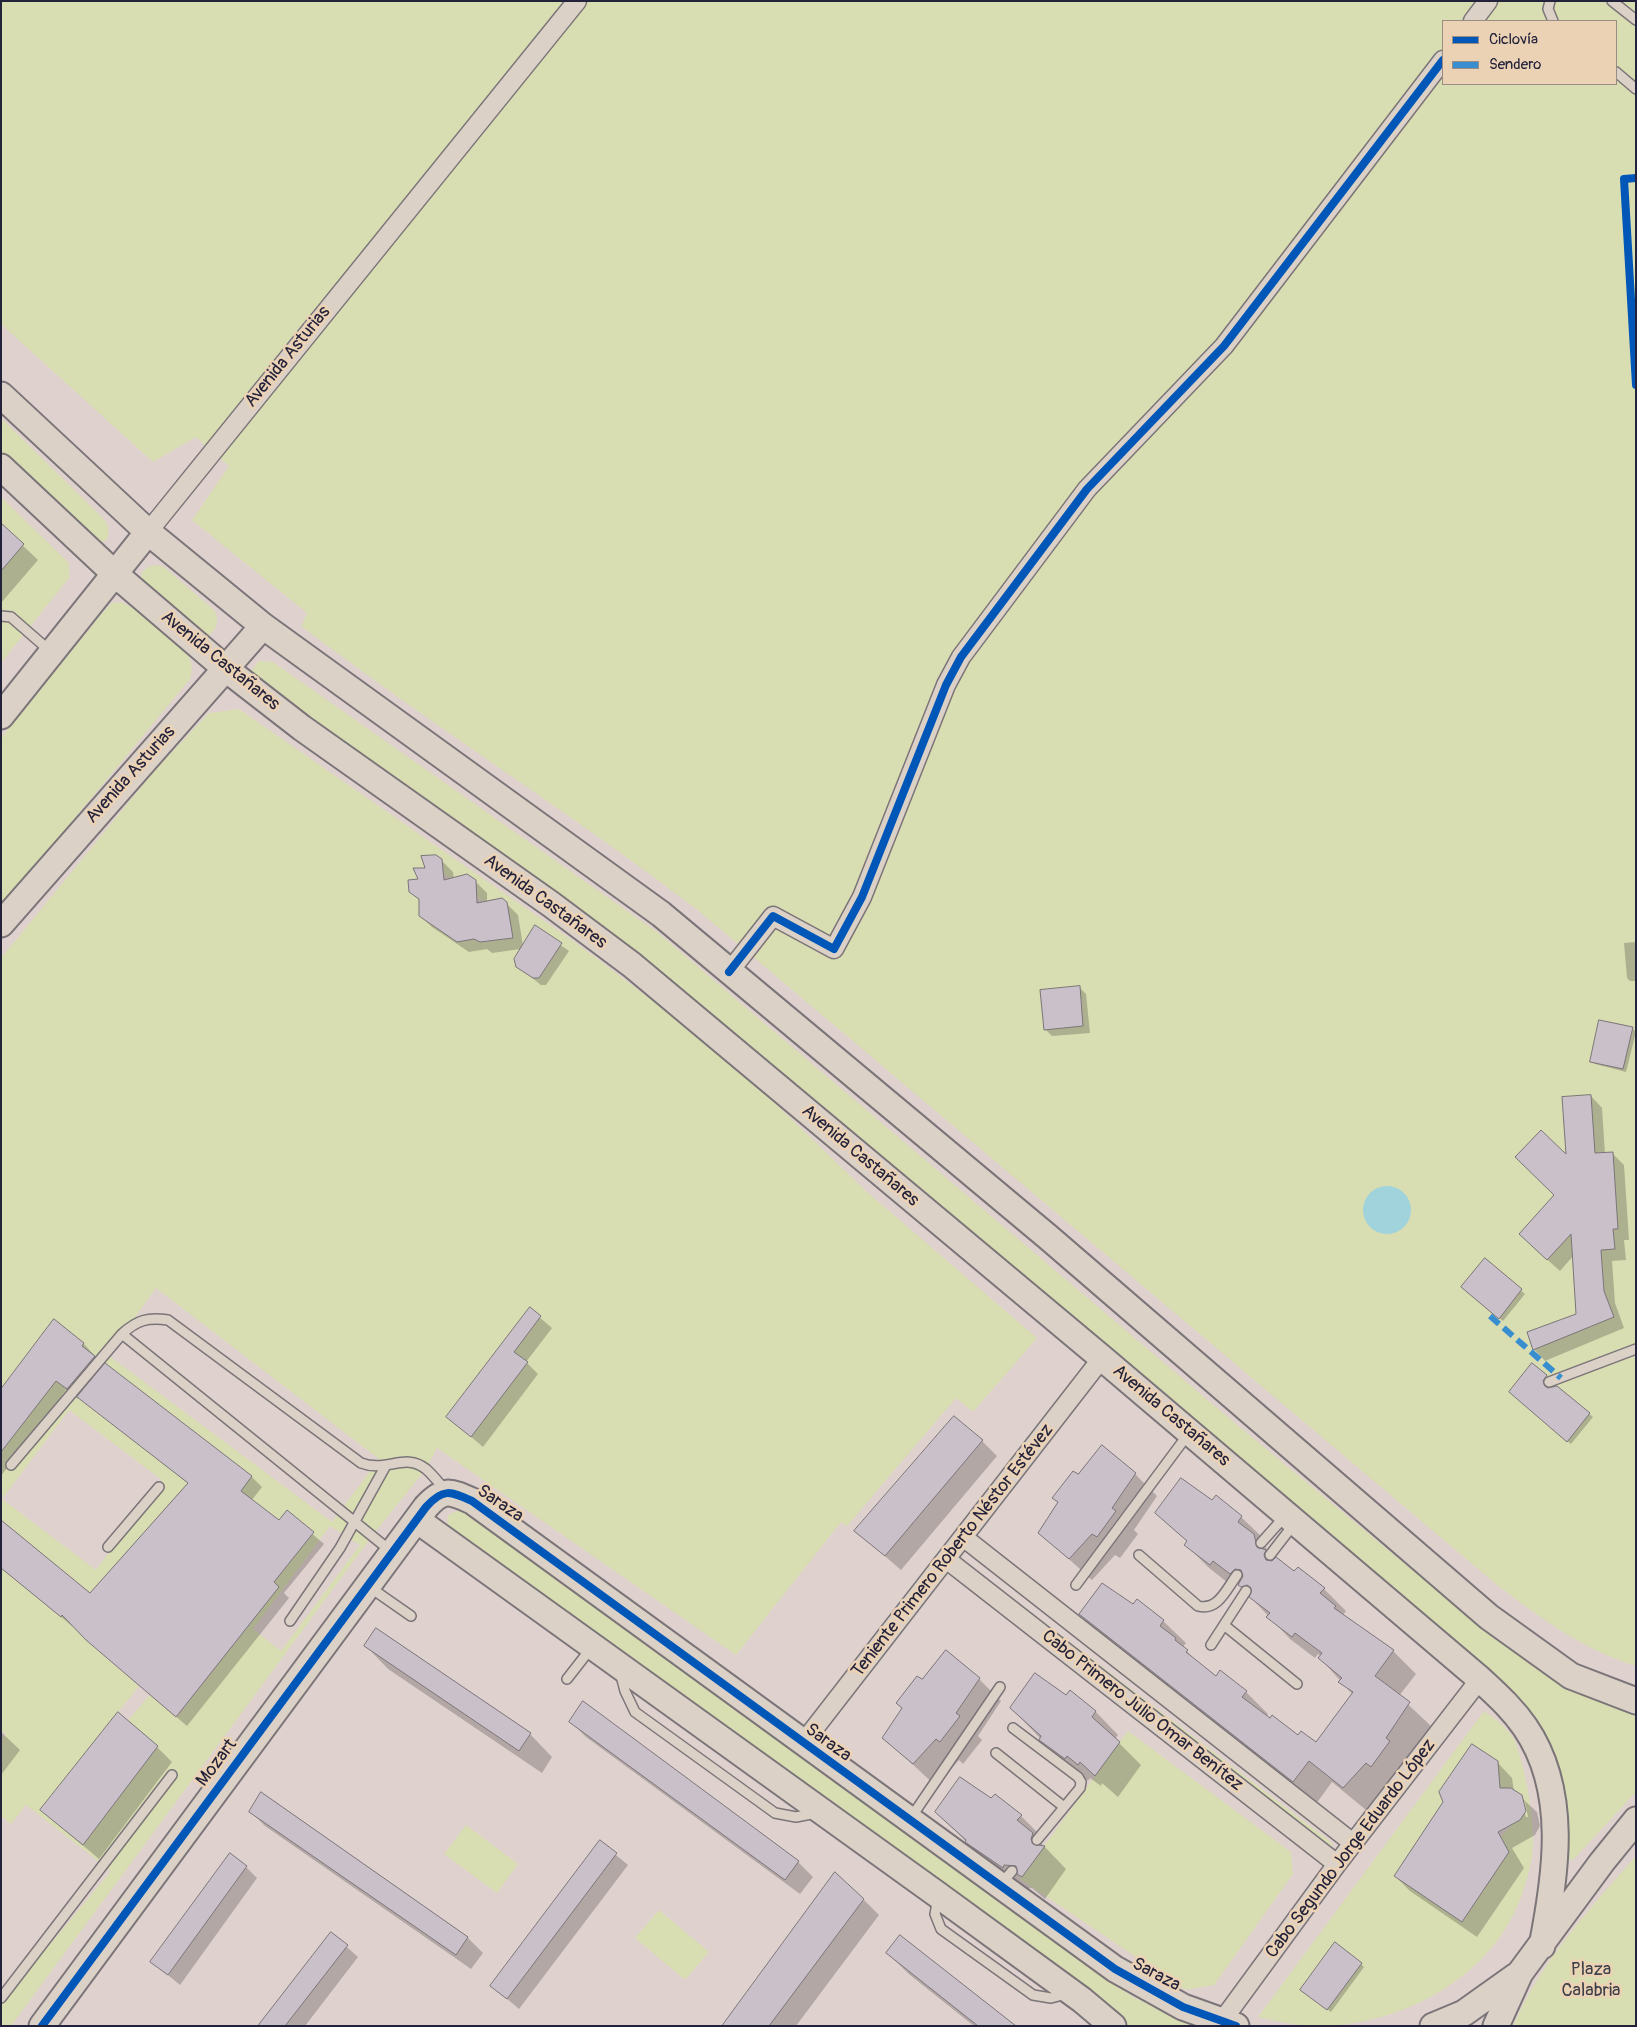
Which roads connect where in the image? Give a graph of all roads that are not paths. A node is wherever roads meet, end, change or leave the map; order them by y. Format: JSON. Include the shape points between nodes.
{"nodes":[{"id":1,"x":577,"y":1,"type":"edge"},
{"id":2,"x":1488,"y":1,"type":"edge"},
{"id":3,"x":1550,"y":1,"type":"edge"},
{"id":4,"x":1612,"y":1,"type":"edge"},
{"id":5,"x":1474,"y":20,"type":"edge"},
{"id":6,"x":1553,"y":20,"type":"edge"},
{"id":7,"x":1636,"y":20,"type":"edge"},
{"id":8,"x":1442,"y":61,"type":"edge"},
{"id":9,"x":1617,"y":73,"type":"edge"},
{"id":10,"x":1636,"y":89,"type":"edge"},
{"id":11,"x":1,"y":395,"type":"edge"},
{"id":12,"x":1,"y":466,"type":"edge"},
{"id":13,"x":148,"y":532,"type":"junction"},
{"id":14,"x":115,"y":574,"type":"junction"},
{"id":15,"x":1,"y":616,"type":"edge"},
{"id":16,"x":263,"y":626,"type":"junction"},
{"id":17,"x":52,"y":653,"type":"junction"},
{"id":18,"x":226,"y":669,"type":"junction"},
{"id":19,"x":1,"y":716,"type":"edge"},
{"id":20,"x":1,"y":924,"type":"edge"},
{"id":21,"x":729,"y":972,"type":"junction"},
{"id":22,"x":122,"y":1334,"type":"junction"},
{"id":23,"x":1636,"y":1349,"type":"edge"},
{"id":24,"x":1102,"y":1358,"type":"junction"},
{"id":25,"x":1549,"y":1382,"type":"dead end"},
{"id":26,"x":1190,"y":1432,"type":"junction"},
{"id":27,"x":12,"y":1464,"type":"dead end"},
{"id":28,"x":384,"y":1467,"type":"junction"},
{"id":29,"x":159,"y":1487,"type":"dead end"},
{"id":30,"x":447,"y":1492,"type":"junction"},
{"id":31,"x":1291,"y":1518,"type":"junction"},
{"id":32,"x":417,"y":1520,"type":"junction"},
{"id":33,"x":354,"y":1522,"type":"junction"},
{"id":34,"x":963,"y":1538,"type":"junction"},
{"id":35,"x":1261,"y":1543,"type":"dead end"},
{"id":36,"x":108,"y":1547,"type":"dead end"},
{"id":37,"x":393,"y":1552,"type":"junction"},
{"id":38,"x":1139,"y":1555,"type":"dead end"},
{"id":39,"x":1270,"y":1555,"type":"dead end"},
{"id":40,"x":946,"y":1558,"type":"junction"},
{"id":41,"x":1236,"y":1575,"type":"dead end"},
{"id":42,"x":1076,"y":1584,"type":"dead end"},
{"id":43,"x":368,"y":1586,"type":"junction"},
{"id":44,"x":1246,"y":1592,"type":"dead end"},
{"id":45,"x":411,"y":1616,"type":"dead end"},
{"id":46,"x":290,"y":1621,"type":"dead end"},
{"id":47,"x":1224,"y":1625,"type":"junction"},
{"id":48,"x":1211,"y":1645,"type":"dead end"},
{"id":49,"x":593,"y":1646,"type":"junction"},
{"id":50,"x":567,"y":1678,"type":"dead end"},
{"id":51,"x":1480,"y":1679,"type":"junction"},
{"id":52,"x":1297,"y":1684,"type":"dead end"},
{"id":53,"x":1000,"y":1687,"type":"dead end"},
{"id":54,"x":1636,"y":1701,"type":"edge"},
{"id":55,"x":1013,"y":1728,"type":"dead end"},
{"id":56,"x":803,"y":1743,"type":"junction"},
{"id":57,"x":996,"y":1753,"type":"dead end"},
{"id":58,"x":172,"y":1775,"type":"dead end"},
{"id":59,"x":1064,"y":1807,"type":"junction"},
{"id":60,"x":1636,"y":1820,"type":"edge"},
{"id":61,"x":909,"y":1821,"type":"junction"},
{"id":62,"x":1037,"y":1840,"type":"dead end"},
{"id":63,"x":1353,"y":1843,"type":"junction"},
{"id":64,"x":1337,"y":1864,"type":"junction"},
{"id":65,"x":1542,"y":1946,"type":"junction"},
{"id":66,"x":1520,"y":1973,"type":"junction"},
{"id":67,"x":1,"y":1998,"type":"edge"},
{"id":68,"x":1229,"y":2023,"type":"edge"},
{"id":69,"x":42,"y":2026,"type":"edge"},
{"id":70,"x":1113,"y":2026,"type":"edge"},
{"id":71,"x":1434,"y":2026,"type":"edge"},
{"id":72,"x":1496,"y":2026,"type":"edge"}],
"edges":[{"from":1,"to":13,"type":"street","name":"Avenida Asturias"},
{"from":2,"to":5,"type":"street"},
{"from":3,"to":6,"type":"lane","via":[[1548,9]]},
{"from":4,"to":7,"type":"lane"},
{"from":8,"to":21,"type":"street","via":[[1224,346],[1087,489],[961,658],[946,685],[862,897],[834,949],[774,916]]},
{"from":9,"to":10,"type":"lane"},
{"from":11,"to":13,"type":"main road"},
{"from":12,"to":14,"type":"main road","name":"Avenida Castañares"},
{"from":13,"to":14,"type":"main road","name":"Avenida Asturias"},
{"from":13,"to":16,"type":"main road"},
{"from":14,"to":17,"type":"main road","name":"Avenida Asturias"},
{"from":14,"to":18,"type":"main road","name":"Avenida Castañares"},
{"from":15,"to":17,"type":"lane","via":[[11,617]]},
{"from":16,"to":18,"type":"main road","name":"Avenida Asturias"},
{"from":16,"to":21,"type":"main road","via":[[661,914]]},
{"from":17,"to":19,"type":"main road","name":"Avenida Asturias"},
{"from":18,"to":20,"type":"main road","name":"Avenida Asturias"},
{"from":18,"to":24,"type":"main road","name":"Avenida Castañares","via":[[302,728],[632,965]]},
{"from":21,"to":54,"type":"main road","via":[[1048,1237],[1489,1617],[1571,1676]]},
{"from":22,"to":27,"type":"lane"},
{"from":22,"to":28,"type":"lane","via":[[134,1323],[150,1318],[168,1320],[361,1463],[372,1468]]},
{"from":22,"to":33,"type":"lane"},
{"from":23,"to":25,"type":"lane"},
{"from":24,"to":26,"type":"main road","name":"Avenida Castañares"},
{"from":24,"to":34,"type":"street","name":"Teniente Primero Roberto Néstor Estévez"},
{"from":26,"to":31,"type":"main road","name":"Avenida Castañares"},
{"from":26,"to":42,"type":"lane"},
{"from":28,"to":30,"type":"lane","via":[[411,1462],[426,1469]]},
{"from":28,"to":33,"type":"lane"},
{"from":29,"to":36,"type":"lane"},
{"from":30,"to":32,"type":"main road","via":[[436,1496]]},
{"from":30,"to":56,"type":"main road","name":"Saraza","via":[[472,1501]]},
{"from":31,"to":35,"type":"lane"},
{"from":31,"to":39,"type":"lane"},
{"from":31,"to":51,"type":"main road","name":"Avenida Castañares"},
{"from":32,"to":37,"type":"main road","name":"Mozart"},
{"from":32,"to":49,"type":"main road"},
{"from":33,"to":37,"type":"lane"},
{"from":33,"to":46,"type":"lane"},
{"from":34,"to":40,"type":"street","name":"Teniente Primero Roberto Néstor Estévez"},
{"from":34,"to":63,"type":"street","name":"Cabo Primero Julio Omar Benítez"},
{"from":37,"to":43,"type":"main road","name":"Mozart"},
{"from":38,"to":41,"type":"lane","via":[[1198,1606],[1206,1608],[1215,1604]]},
{"from":40,"to":56,"type":"street","name":"Teniente Primero Roberto Néstor Estévez"},
{"from":40,"to":64,"type":"street","name":"Cabo Primero Julio Omar Benítez"},
{"from":43,"to":45,"type":"lane"},
{"from":43,"to":69,"type":"main road","name":"Mozart"},
{"from":44,"to":47,"type":"lane"},
{"from":47,"to":48,"type":"lane"},
{"from":47,"to":52,"type":"lane"},
{"from":49,"to":50,"type":"lane"},
{"from":49,"to":70,"type":"main road","via":[[1071,1992]]},
{"from":51,"to":63,"type":"street","name":"Cabo Segundo Jorge Eduardo López"},
{"from":51,"to":65,"type":"main road","name":"Avenida Castañares","via":[[1509,1706],[1526,1728],[1539,1752],[1552,1793],[1554,1887]]},
{"from":53,"to":61,"type":"lane"},
{"from":55,"to":59,"type":"lane","via":[[1078,1777],[1080,1788]]},
{"from":56,"to":61,"type":"main road","name":"Saraza"},
{"from":57,"to":59,"type":"lane"},
{"from":58,"to":67,"type":"lane"},
{"from":59,"to":62,"type":"lane"},
{"from":60,"to":65,"type":"main road"},
{"from":61,"to":68,"type":"main road","name":"Saraza","via":[[1006,1878],[1128,1978],[1183,2006]]},
{"from":63,"to":64,"type":"street","name":"Cabo Segundo Jorge Eduardo López"},
{"from":64,"to":68,"type":"street","name":"Cabo Segundo Jorge Eduardo López"},
{"from":65,"to":66,"type":"main road"},
{"from":66,"to":71,"type":"main road","via":[[1464,2013]]},
{"from":66,"to":72,"type":"main road"}]}
